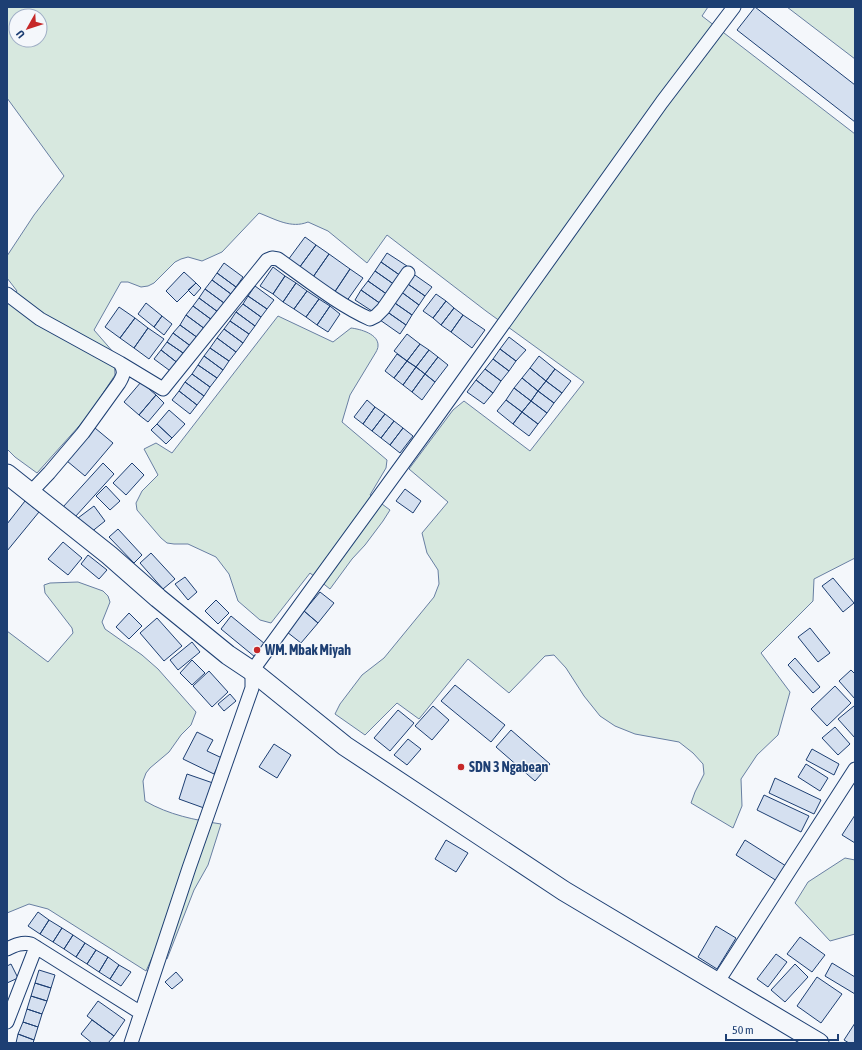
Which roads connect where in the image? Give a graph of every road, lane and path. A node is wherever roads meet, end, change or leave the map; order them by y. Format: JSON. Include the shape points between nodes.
{"nodes":[{"id":1,"x":734,"y":7,"type":"edge"},
{"id":2,"x":408,"y":273,"type":"dead end"},
{"id":3,"x":7,"y":294,"type":"edge"},
{"id":4,"x":120,"y":363,"type":"junction"},
{"id":5,"x":7,"y":474,"type":"edge"},
{"id":6,"x":30,"y":493,"type":"junction"},
{"id":7,"x":252,"y":671,"type":"junction"},
{"id":8,"x":855,"y":769,"type":"edge"},
{"id":9,"x":36,"y":947,"type":"junction"},
{"id":10,"x":7,"y":949,"type":"edge"},
{"id":11,"x":717,"y":983,"type":"junction"},
{"id":12,"x":141,"y":1013,"type":"junction"},
{"id":13,"x":8,"y":1018,"type":"edge"},
{"id":14,"x":131,"y":1043,"type":"edge"},
{"id":15,"x":819,"y":1043,"type":"edge"}],
"edges":[{"from":1,"to":7,"type":"street","via":[[662,102]]},
{"from":2,"to":4,"type":"street","via":[[383,310],[370,319],[334,299],[278,259],[272,258],[267,260],[163,389]]},
{"from":3,"to":4,"type":"street","via":[[40,319]]},
{"from":4,"to":6,"type":"street","via":[[124,372],[119,383],[83,433]]},
{"from":5,"to":6,"type":"street"},
{"from":6,"to":7,"type":"street","via":[[109,555],[228,655]]},
{"from":7,"to":11,"type":"street","via":[[345,746],[564,891]]},
{"from":7,"to":12,"type":"street","via":[[252,688]]},
{"from":8,"to":11,"type":"street"},
{"from":9,"to":10,"type":"street","via":[[26,943]]},
{"from":9,"to":12,"type":"street"},
{"from":9,"to":13,"type":"street"},
{"from":11,"to":15,"type":"street"},
{"from":12,"to":14,"type":"street"}]}
